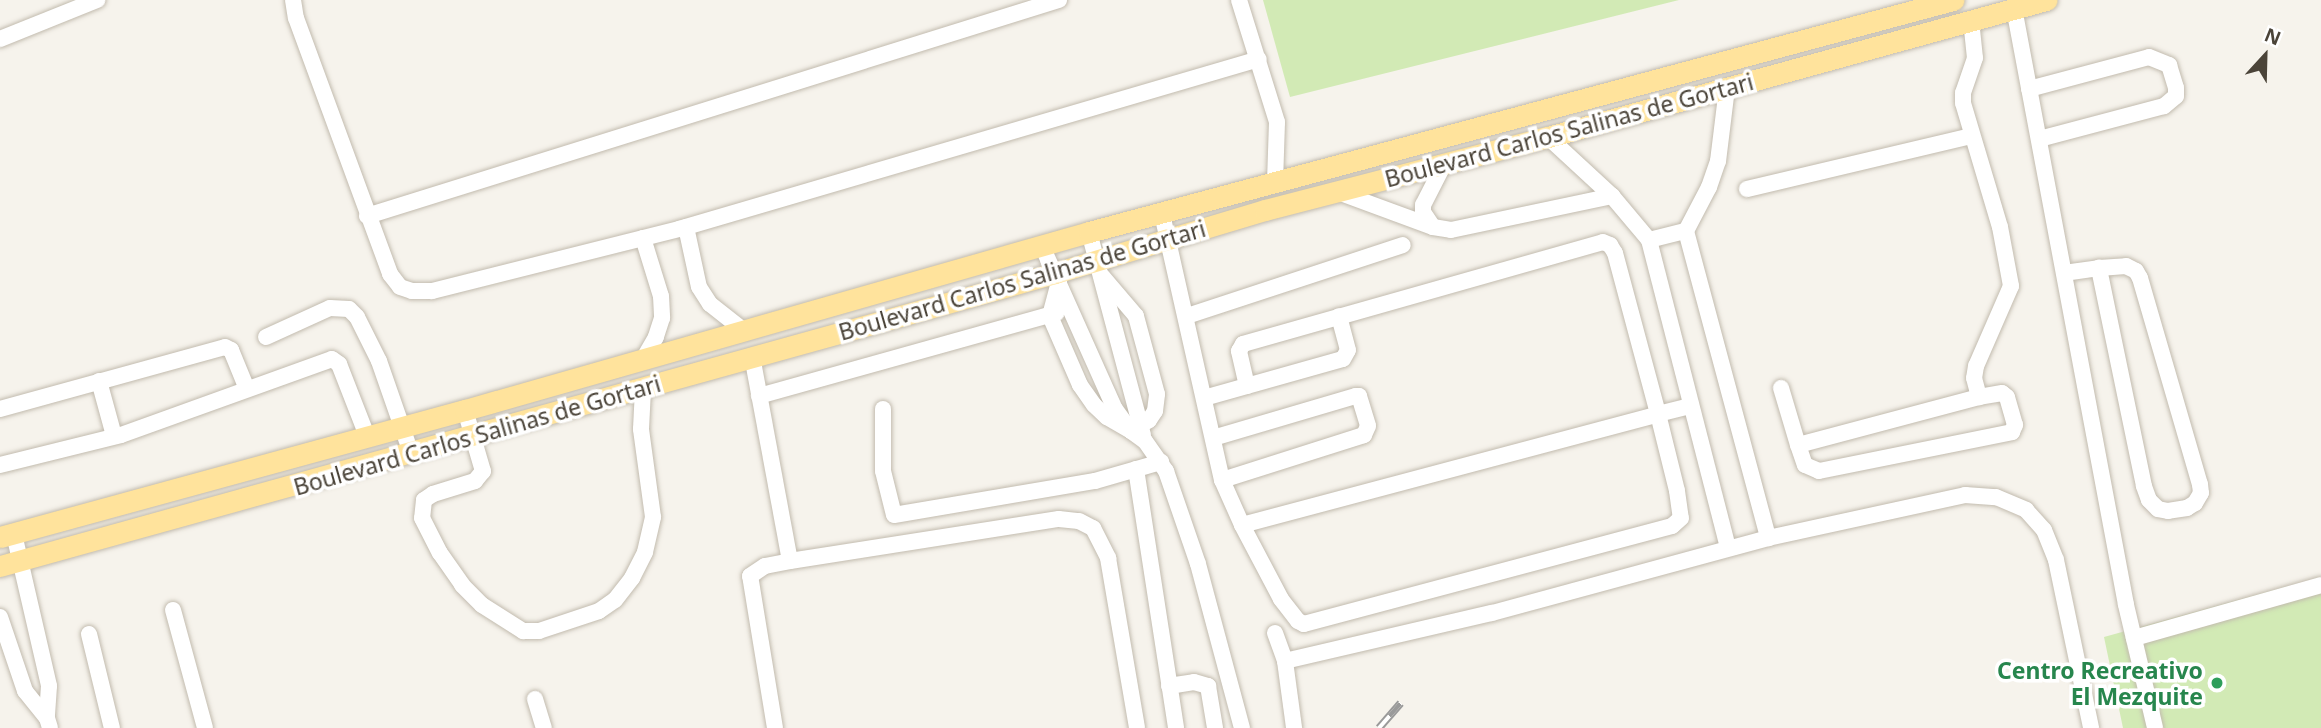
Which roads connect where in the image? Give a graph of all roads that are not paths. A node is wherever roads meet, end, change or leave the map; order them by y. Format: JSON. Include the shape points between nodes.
{"nodes":[{"id":1,"x":97,"y":0,"type":"edge"},
{"id":2,"x":293,"y":0,"type":"edge"},
{"id":3,"x":1059,"y":0,"type":"edge"},
{"id":4,"x":1239,"y":0,"type":"edge"},
{"id":5,"x":1953,"y":0,"type":"edge"},
{"id":6,"x":2046,"y":0,"type":"edge"},
{"id":7,"x":2014,"y":8,"type":"junction"},
{"id":8,"x":1971,"y":20,"type":"junction"},
{"id":9,"x":0,"y":39,"type":"edge"},
{"id":10,"x":1259,"y":59,"type":"junction"},
{"id":11,"x":1727,"y":88,"type":"junction"},
{"id":12,"x":2029,"y":89,"type":"junction"},
{"id":13,"x":1971,"y":136,"type":"junction"},
{"id":14,"x":1548,"y":137,"type":"junction"},
{"id":15,"x":2039,"y":139,"type":"junction"},
{"id":16,"x":1444,"y":164,"type":"junction"},
{"id":17,"x":1275,"y":181,"type":"junction"},
{"id":18,"x":1747,"y":189,"type":"dead end"},
{"id":19,"x":1338,"y":192,"type":"junction"},
{"id":20,"x":1612,"y":196,"type":"junction"},
{"id":21,"x":1162,"y":214,"type":"junction"},
{"id":22,"x":367,"y":216,"type":"junction"},
{"id":23,"x":687,"y":227,"type":"junction"},
{"id":24,"x":1433,"y":227,"type":"junction"},
{"id":25,"x":1686,"y":231,"type":"junction"},
{"id":26,"x":1089,"y":232,"type":"junction"},
{"id":27,"x":643,"y":238,"type":"junction"},
{"id":28,"x":1168,"y":240,"type":"junction"},
{"id":29,"x":1650,"y":240,"type":"junction"},
{"id":30,"x":1403,"y":245,"type":"dead end"},
{"id":31,"x":1042,"y":246,"type":"junction"},
{"id":32,"x":1100,"y":268,"type":"junction"},
{"id":33,"x":2099,"y":268,"type":"junction"},
{"id":34,"x":2064,"y":273,"type":"junction"},
{"id":35,"x":1057,"y":278,"type":"junction"},
{"id":36,"x":1131,"y":307,"type":"junction"},
{"id":37,"x":1071,"y":309,"type":"junction"},
{"id":38,"x":1112,"y":313,"type":"junction"},
{"id":39,"x":1050,"y":316,"type":"junction"},
{"id":40,"x":1187,"y":316,"type":"junction"},
{"id":41,"x":1339,"y":316,"type":"junction"},
{"id":42,"x":743,"y":330,"type":"junction"},
{"id":43,"x":266,"y":337,"type":"dead end"},
{"id":44,"x":1121,"y":347,"type":"junction"},
{"id":45,"x":752,"y":356,"type":"junction"},
{"id":46,"x":1093,"y":356,"type":"junction"},
{"id":47,"x":644,"y":358,"type":"junction"},
{"id":48,"x":99,"y":381,"type":"junction"},
{"id":49,"x":1247,"y":386,"type":"junction"},
{"id":50,"x":1781,"y":388,"type":"dead end"},
{"id":51,"x":247,"y":389,"type":"junction"},
{"id":52,"x":643,"y":389,"type":"junction"},
{"id":53,"x":759,"y":396,"type":"junction"},
{"id":54,"x":1979,"y":397,"type":"junction"},
{"id":55,"x":1204,"y":398,"type":"junction"},
{"id":56,"x":1690,"y":406,"type":"junction"},
{"id":57,"x":0,"y":409,"type":"edge"},
{"id":58,"x":883,"y":409,"type":"dead end"},
{"id":59,"x":465,"y":410,"type":"junction"},
{"id":60,"x":1658,"y":414,"type":"junction"},
{"id":61,"x":402,"y":427,"type":"junction"},
{"id":62,"x":1139,"y":433,"type":"junction"},
{"id":63,"x":474,"y":435,"type":"junction"},
{"id":64,"x":114,"y":436,"type":"junction"},
{"id":65,"x":367,"y":436,"type":"junction"},
{"id":66,"x":1213,"y":438,"type":"junction"},
{"id":67,"x":1798,"y":445,"type":"junction"},
{"id":68,"x":411,"y":453,"type":"junction"},
{"id":69,"x":1161,"y":462,"type":"junction"},
{"id":70,"x":0,"y":465,"type":"edge"},
{"id":71,"x":1136,"y":469,"type":"junction"},
{"id":72,"x":1222,"y":480,"type":"junction"},
{"id":73,"x":894,"y":515,"type":"junction"},
{"id":74,"x":1242,"y":525,"type":"junction"},
{"id":75,"x":7,"y":535,"type":"edge"},
{"id":76,"x":1768,"y":538,"type":"junction"},
{"id":77,"x":890,"y":546,"type":"junction"},
{"id":78,"x":1728,"y":547,"type":"junction"},
{"id":79,"x":22,"y":560,"type":"junction"},
{"id":80,"x":790,"y":561,"type":"junction"},
{"id":81,"x":0,"y":566,"type":"edge"},
{"id":82,"x":2321,"y":585,"type":"edge"},
{"id":83,"x":173,"y":610,"type":"dead end"},
{"id":84,"x":0,"y":617,"type":"edge"},
{"id":85,"x":1275,"y":633,"type":"dead end"},
{"id":86,"x":89,"y":634,"type":"dead end"},
{"id":87,"x":2134,"y":638,"type":"junction"},
{"id":88,"x":1285,"y":661,"type":"junction"},
{"id":89,"x":1169,"y":686,"type":"junction"},
{"id":90,"x":535,"y":699,"type":"dead end"},
{"id":91,"x":48,"y":723,"type":"edge"},
{"id":92,"x":112,"y":728,"type":"edge"},
{"id":93,"x":205,"y":728,"type":"edge"},
{"id":94,"x":544,"y":728,"type":"edge"},
{"id":95,"x":775,"y":728,"type":"edge"},
{"id":96,"x":1138,"y":728,"type":"edge"},
{"id":97,"x":1176,"y":728,"type":"edge"},
{"id":98,"x":1215,"y":728,"type":"edge"},
{"id":99,"x":1242,"y":728,"type":"edge"},
{"id":100,"x":1294,"y":728,"type":"edge"},
{"id":101,"x":2091,"y":728,"type":"edge"},
{"id":102,"x":2155,"y":728,"type":"edge"}],
"edges":[{"from":1,"to":9,"type":"street"},
{"from":2,"to":22,"type":"street"},
{"from":3,"to":22,"type":"street"},
{"from":4,"to":10,"type":"street"},
{"from":5,"to":17,"type":"main road","name":"Boulevard Carlos Salinas de Gortari"},
{"from":6,"to":7,"type":"main road","name":"Boulevard Carlos Salinas de Gortari"},
{"from":7,"to":8,"type":"main road","name":"Boulevard Carlos Salinas de Gortari"},
{"from":7,"to":12,"type":"street"},
{"from":8,"to":11,"type":"main road","name":"Boulevard Carlos Salinas de Gortari"},
{"from":8,"to":13,"type":"street","via":[[1975,58],[1963,93]]},
{"from":10,"to":17,"type":"street","via":[[1277,122]]},
{"from":10,"to":23,"type":"street"},
{"from":11,"to":14,"type":"main road","name":"Boulevard Carlos Salinas de Gortari"},
{"from":11,"to":25,"type":"street","via":[[1718,161]]},
{"from":12,"to":15,"type":"street"},
{"from":12,"to":15,"type":"street","via":[[2149,57],[2169,65],[2176,88],[2175,96],[2164,106]]},
{"from":13,"to":18,"type":"street"},
{"from":13,"to":54,"type":"street","via":[[2000,227],[2011,290],[1976,366]]},
{"from":14,"to":16,"type":"main road","name":"Boulevard Carlos Salinas de Gortari"},
{"from":14,"to":20,"type":"street"},
{"from":15,"to":34,"type":"street"},
{"from":16,"to":19,"type":"main road","name":"Boulevard Carlos Salinas de Gortari"},
{"from":16,"to":24,"type":"street","via":[[1423,205]]},
{"from":17,"to":21,"type":"main road","name":"Boulevard Carlos Salinas de Gortari"},
{"from":19,"to":24,"type":"street"},
{"from":19,"to":28,"type":"main road","name":"Boulevard Carlos Salinas de Gortari"},
{"from":20,"to":24,"type":"street","via":[[1451,230]]},
{"from":20,"to":29,"type":"street"},
{"from":21,"to":26,"type":"main road","name":"Boulevard Carlos Salinas de Gortari"},
{"from":21,"to":28,"type":"street"},
{"from":22,"to":27,"type":"street","via":[[390,274],[400,287],[412,291],[432,291]]},
{"from":23,"to":27,"type":"street"},
{"from":23,"to":42,"type":"street","via":[[699,287],[710,304]]},
{"from":25,"to":29,"type":"street"},
{"from":25,"to":76,"type":"street"},
{"from":26,"to":31,"type":"main road","name":"Boulevard Carlos Salinas de Gortari"},
{"from":26,"to":32,"type":"street"},
{"from":27,"to":47,"type":"street","via":[[662,318]]},
{"from":28,"to":32,"type":"main road","name":"Boulevard Carlos Salinas de Gortari"},
{"from":28,"to":40,"type":"street"},
{"from":29,"to":56,"type":"street"},
{"from":30,"to":40,"type":"street"},
{"from":31,"to":35,"type":"street"},
{"from":31,"to":42,"type":"main road","name":"Boulevard Carlos Salinas de Gortari"},
{"from":32,"to":35,"type":"main road","name":"Boulevard Carlos Salinas de Gortari"},
{"from":32,"to":36,"type":"street"},
{"from":32,"to":38,"type":"street"},
{"from":33,"to":33,"type":"street","via":[[2126,267],[2140,278],[2200,484],[2195,503],[2187,508],[2158,509],[2146,493]]},
{"from":33,"to":34,"type":"street"},
{"from":34,"to":87,"type":"street"},
{"from":35,"to":37,"type":"street"},
{"from":35,"to":39,"type":"street"},
{"from":35,"to":45,"type":"main road","name":"Boulevard Carlos Salinas de Gortari"},
{"from":36,"to":38,"type":"street"},
{"from":36,"to":62,"type":"street","via":[[1157,394],[1155,411]]},
{"from":37,"to":39,"type":"street"},
{"from":37,"to":46,"type":"street"},
{"from":38,"to":44,"type":"street"},
{"from":39,"to":53,"type":"street"},
{"from":39,"to":62,"type":"street","via":[[1080,385],[1094,405]]},
{"from":40,"to":55,"type":"street"},
{"from":41,"to":49,"type":"street","via":[[1241,346]]},
{"from":41,"to":49,"type":"street","via":[[1348,347],[1346,356]]},
{"from":41,"to":60,"type":"street","via":[[1596,242],[1607,243],[1615,253]]},
{"from":42,"to":47,"type":"main road","name":"Boulevard Carlos Salinas de Gortari"},
{"from":43,"to":61,"type":"street","via":[[330,308],[349,309],[374,349]]},
{"from":44,"to":46,"type":"street"},
{"from":44,"to":62,"type":"street"},
{"from":45,"to":52,"type":"main road","name":"Boulevard Carlos Salinas de Gortari"},
{"from":45,"to":53,"type":"street"},
{"from":46,"to":62,"type":"street","via":[[1115,409]]},
{"from":47,"to":59,"type":"main road","name":"Boulevard Carlos Salinas de Gortari"},
{"from":48,"to":51,"type":"street","via":[[225,346]]},
{"from":48,"to":57,"type":"street"},
{"from":48,"to":64,"type":"street"},
{"from":49,"to":55,"type":"street"},
{"from":50,"to":67,"type":"street"},
{"from":51,"to":64,"type":"street"},
{"from":51,"to":65,"type":"street","via":[[326,360],[336,361]]},
{"from":52,"to":63,"type":"main road","name":"Boulevard Carlos Salinas de Gortari"},
{"from":52,"to":63,"type":"street","via":[[641,429],[653,517],[645,551],[615,600],[598,611],[539,631],[516,628],[461,585],[422,518],[421,507],[433,494],[481,476],[483,463]]},
{"from":53,"to":80,"type":"street"},
{"from":54,"to":67,"type":"street"},
{"from":54,"to":67,"type":"street","via":[[2001,393],[2007,397],[2015,425],[2012,432],[1819,471],[1805,465]]},
{"from":55,"to":66,"type":"street"},
{"from":56,"to":60,"type":"street"},
{"from":56,"to":78,"type":"street"},
{"from":58,"to":73,"type":"street","via":[[883,471]]},
{"from":59,"to":61,"type":"main road","name":"Boulevard Carlos Salinas de Gortari"},
{"from":59,"to":63,"type":"street"},
{"from":60,"to":74,"type":"street"},
{"from":60,"to":74,"type":"street","via":[[1681,512],[1678,522],[1304,624],[1281,599]]},
{"from":61,"to":65,"type":"main road","name":"Boulevard Carlos Salinas de Gortari"},
{"from":61,"to":68,"type":"street"},
{"from":62,"to":69,"type":"street"},
{"from":63,"to":68,"type":"main road","name":"Boulevard Carlos Salinas de Gortari"},
{"from":64,"to":70,"type":"street"},
{"from":65,"to":75,"type":"main road","name":"Boulevard Carlos Salinas de Gortari"},
{"from":66,"to":72,"type":"street"},
{"from":66,"to":72,"type":"street","via":[[1356,396],[1368,425],[1364,435]]},
{"from":68,"to":79,"type":"main road","name":"Boulevard Carlos Salinas de Gortari"},
{"from":69,"to":71,"type":"street"},
{"from":69,"to":99,"type":"street","via":[[1198,564]]},
{"from":71,"to":73,"type":"street","via":[[1095,481]]},
{"from":71,"to":89,"type":"street"},
{"from":72,"to":74,"type":"street"},
{"from":73,"to":77,"type":"street"},
{"from":75,"to":79,"type":"street"},
{"from":76,"to":78,"type":"street"},
{"from":76,"to":101,"type":"street","via":[[1965,495],[1996,497],[2026,510],[2044,530],[2056,560]]},
{"from":77,"to":80,"type":"street"},
{"from":77,"to":96,"type":"street","via":[[1059,519],[1093,528],[1108,558]]},
{"from":78,"to":88,"type":"street","via":[[1492,613]]},
{"from":79,"to":81,"type":"main road","name":"Boulevard Carlos Salinas de Gortari"},
{"from":79,"to":91,"type":"street","via":[[49,686]]},
{"from":80,"to":95,"type":"street","via":[[765,566],[750,576]]},
{"from":82,"to":87,"type":"street"},
{"from":83,"to":93,"type":"street"},
{"from":84,"to":91,"type":"street","via":[[25,691]]},
{"from":85,"to":88,"type":"street"},
{"from":86,"to":92,"type":"street"},
{"from":87,"to":102,"type":"street"},
{"from":88,"to":100,"type":"street"},
{"from":89,"to":97,"type":"street"},
{"from":89,"to":98,"type":"street","via":[[1194,682],[1208,686]]},
{"from":90,"to":94,"type":"street"}]}
